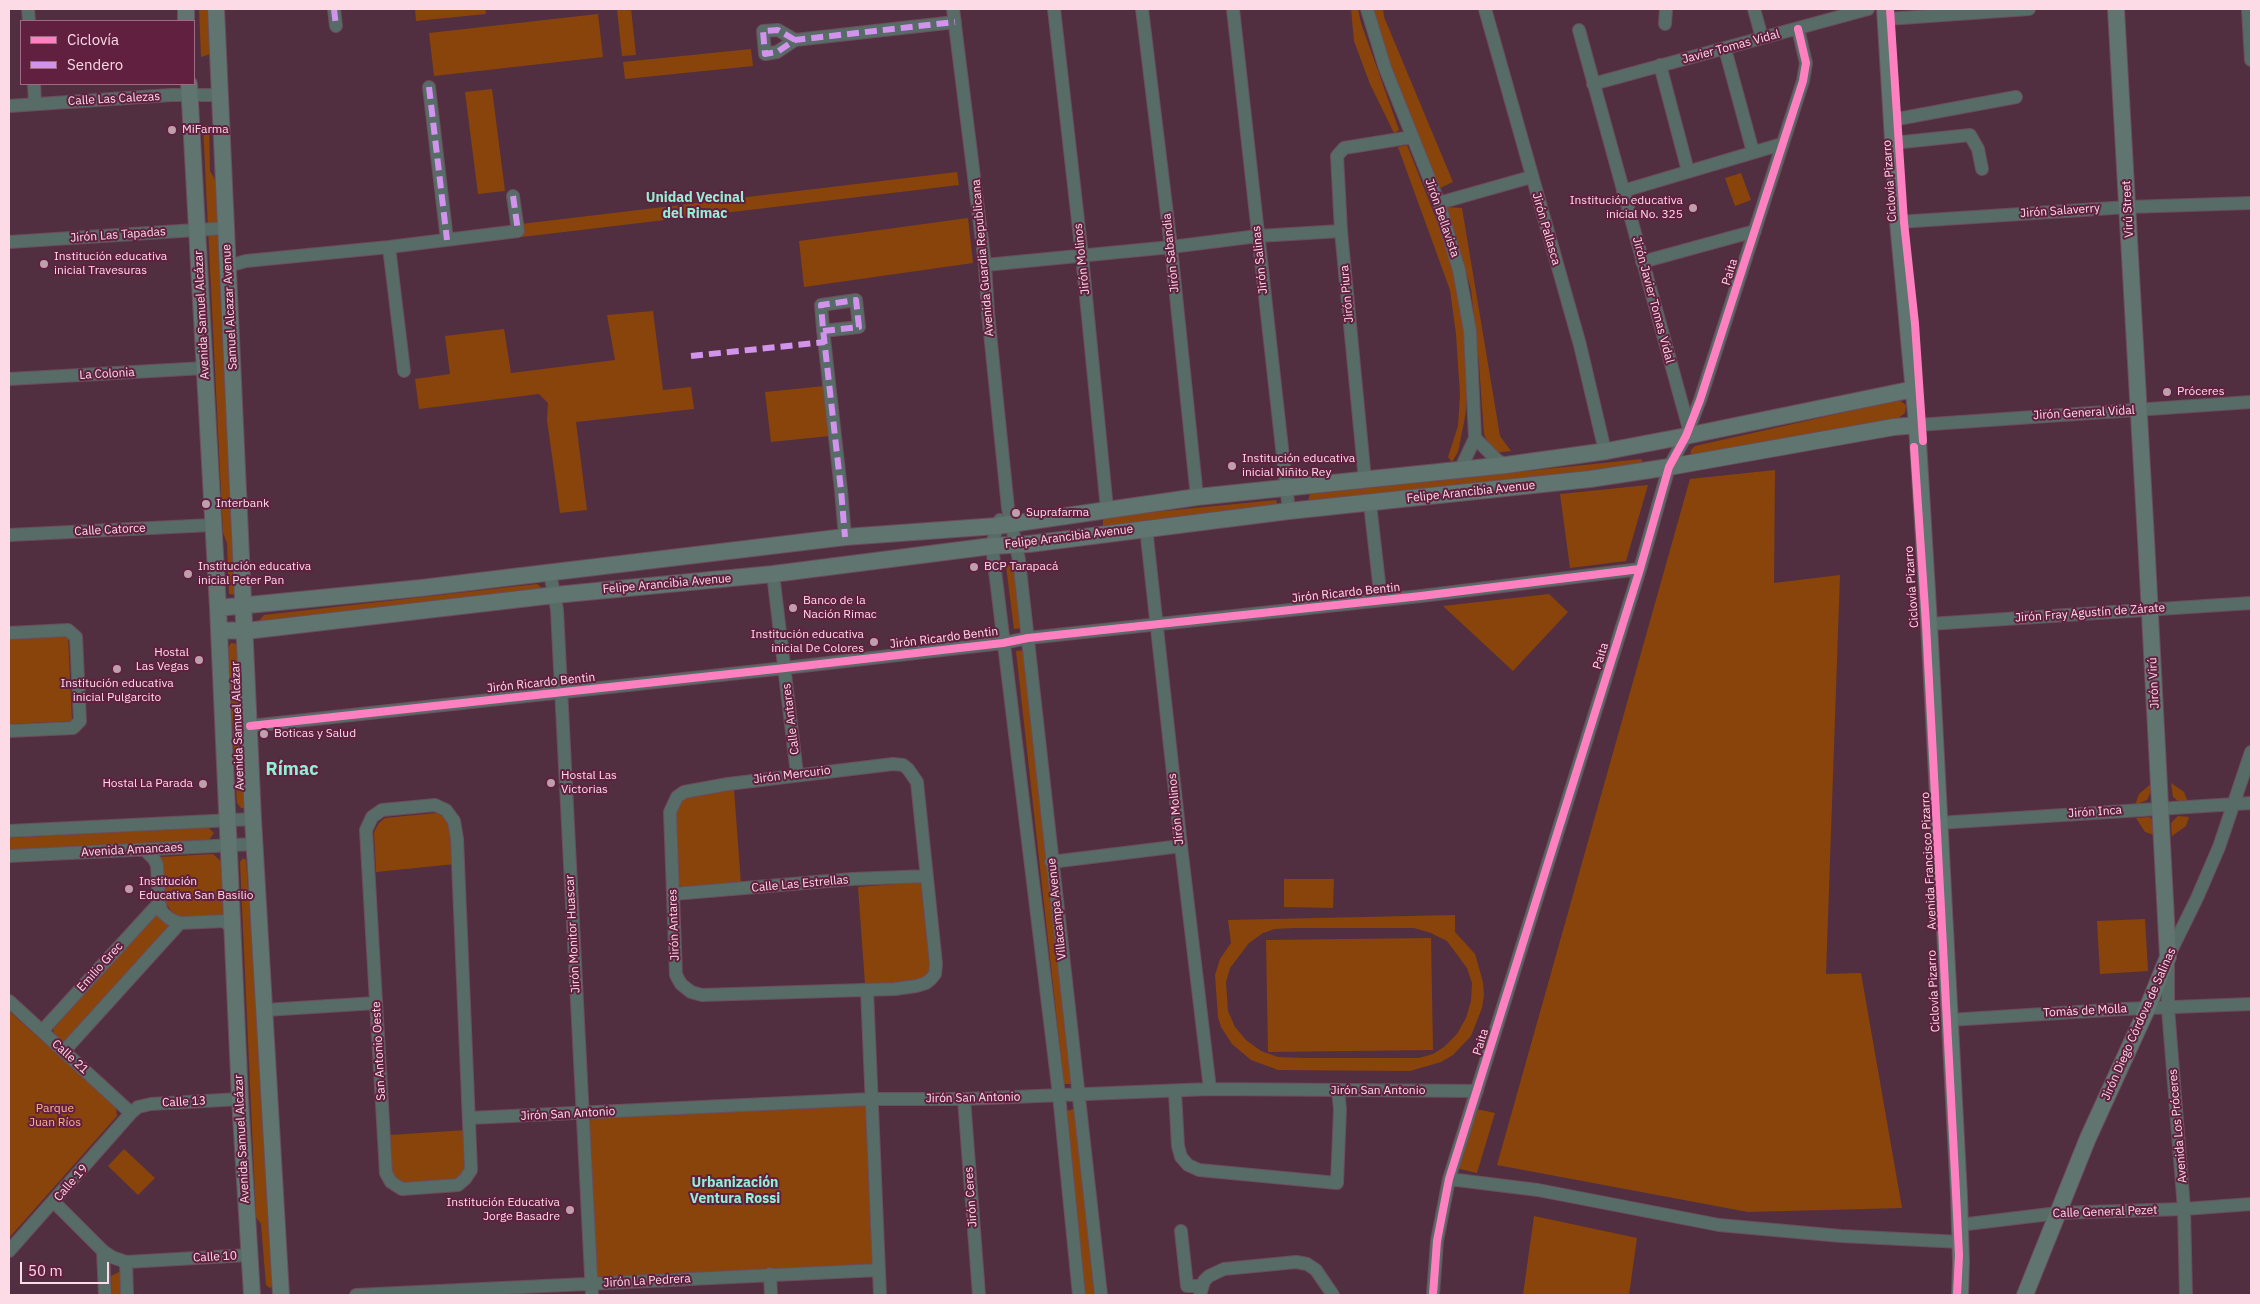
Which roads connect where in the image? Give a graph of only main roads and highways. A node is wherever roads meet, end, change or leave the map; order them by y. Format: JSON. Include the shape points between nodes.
{"nodes":[{"id":1,"x":216,"y":9,"type":"edge"},
{"id":2,"x":2116,"y":9,"type":"edge"},
{"id":3,"x":1886,"y":14,"type":"edge"},
{"id":4,"x":190,"y":89,"type":"edge"},
{"id":5,"x":1914,"y":389,"type":"junction"},
{"id":6,"x":2139,"y":410,"type":"joint"},
{"id":7,"x":1917,"y":425,"type":"junction"},
{"id":8,"x":244,"y":606,"type":"junction"},
{"id":9,"x":218,"y":608,"type":"junction"},
{"id":10,"x":219,"y":630,"type":"junction"},
{"id":11,"x":246,"y":632,"type":"junction"},
{"id":12,"x":2168,"y":957,"type":"joint"},
{"id":13,"x":252,"y":1295,"type":"edge"},
{"id":14,"x":281,"y":1295,"type":"edge"},
{"id":15,"x":1960,"y":1295,"type":"edge"},
{"id":16,"x":2025,"y":1295,"type":"edge"}],
"edges":[{"from":1,"to":8,"type":"main road","name":"Samuel Alcazar Avenue"},
{"from":2,"to":6,"type":"main road","name":"Virú Street"},
{"from":3,"to":5,"type":"main road","name":"Avenida Francisco Pizarro","via":[[1898,222]]},
{"from":4,"to":9,"type":"main road","name":"Avenida Samuel Alcázar"},
{"from":5,"to":7,"type":"main road","name":"Avenida Francisco Pizarro"},
{"from":5,"to":8,"type":"main road","name":"Felipe Arancibia Avenue","via":[[1605,451],[1506,465],[1286,487]]},
{"from":6,"to":12,"type":"main road","name":"Jirón Virú"},
{"from":7,"to":11,"type":"main road","name":"Felipe Arancibia Avenue","via":[[1669,468],[773,574],[555,595]]},
{"from":7,"to":15,"type":"main road","name":"Avenida Francisco Pizarro","via":[[1961,1242]]},
{"from":8,"to":9,"type":"main road","name":"Felipe Arancibia Avenue"},
{"from":8,"to":11,"type":"main road","name":"Avenida Samuel Alcázar"},
{"from":9,"to":10,"type":"main road","name":"Avenida Samuel Alcázar"},
{"from":10,"to":11,"type":"main road","name":"Felipe Arancibia Avenue"},
{"from":10,"to":13,"type":"main road","name":"Avenida Samuel Alcázar"},
{"from":11,"to":14,"type":"main road","name":"Avenida Samuel Alcázar","via":[[254,844]]},
{"from":12,"to":16,"type":"main road","name":"Jirón Diego Córdova de Salinas","via":[[2088,1138]]}]}
